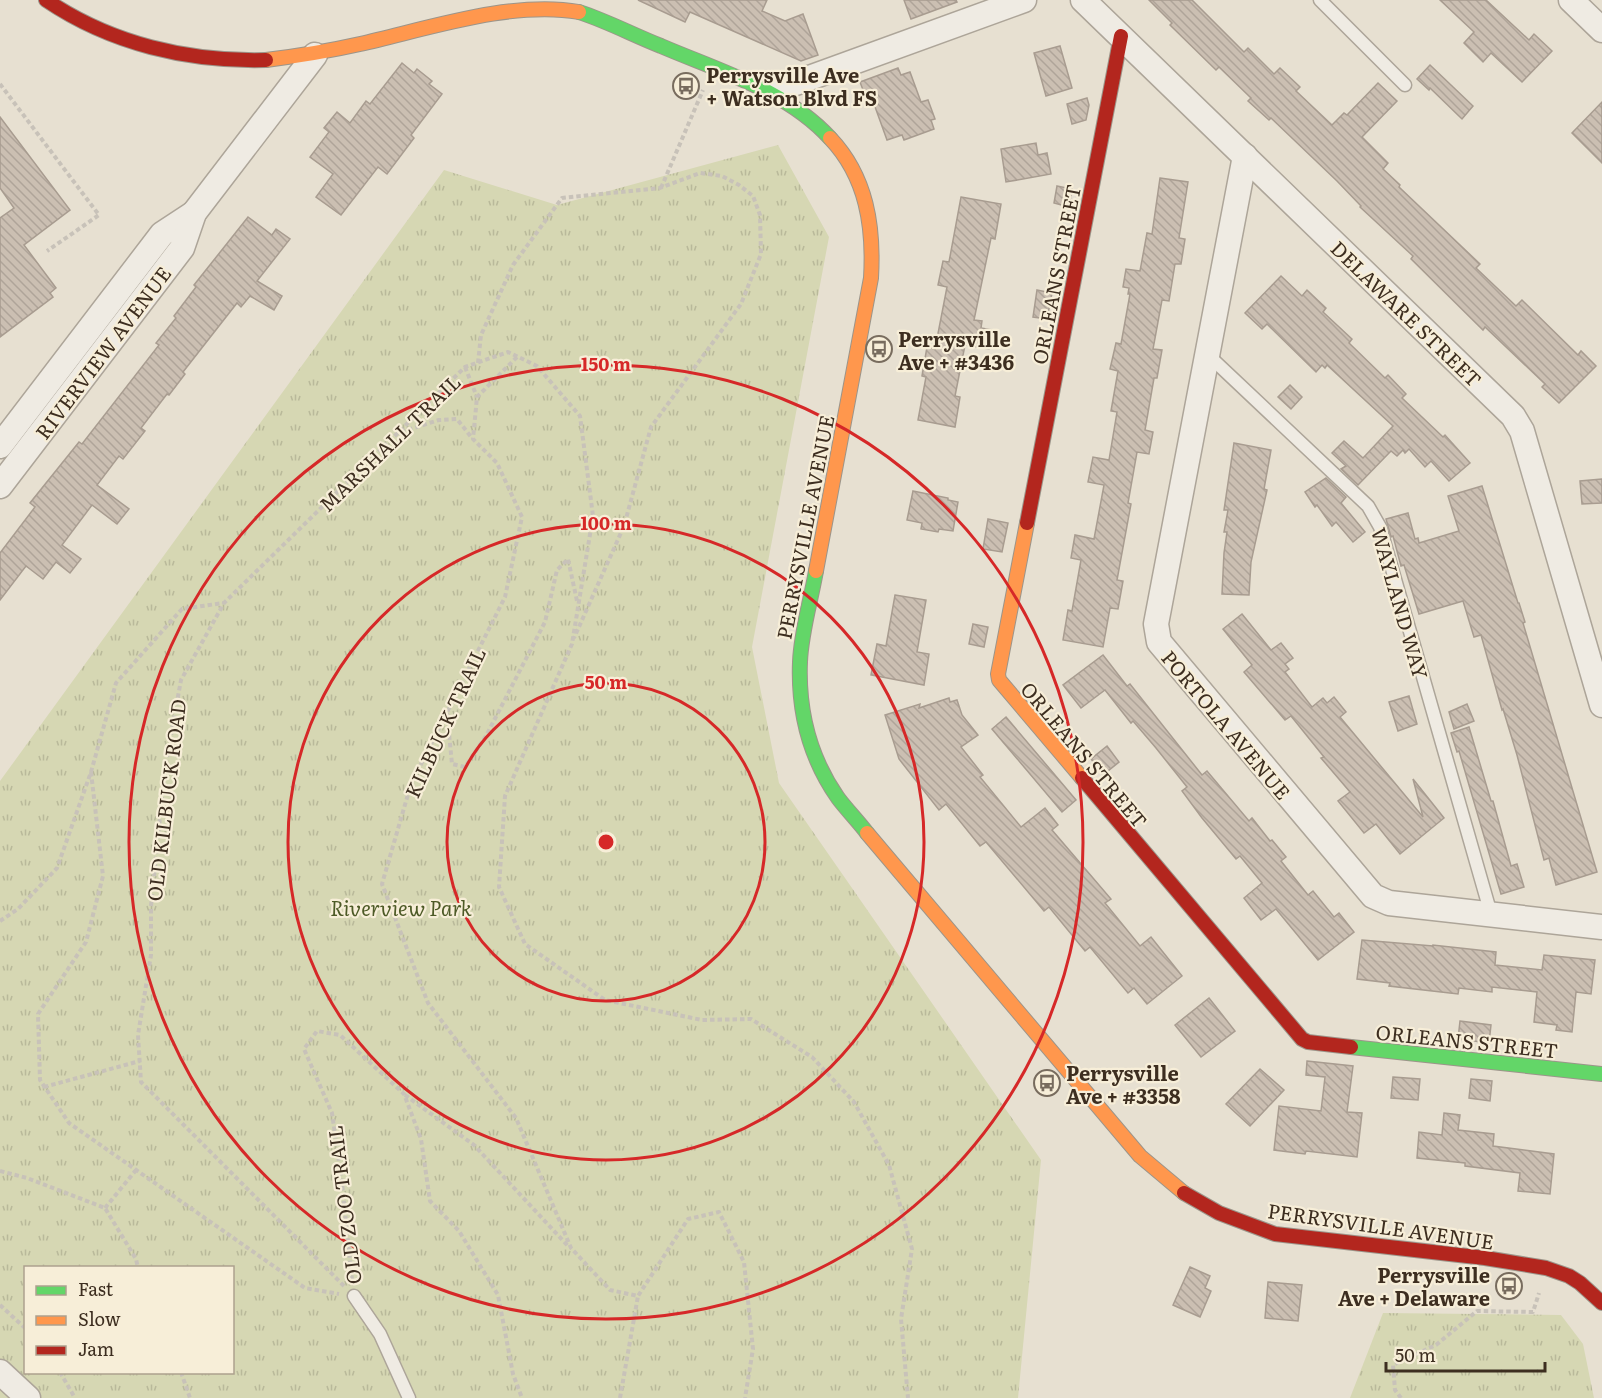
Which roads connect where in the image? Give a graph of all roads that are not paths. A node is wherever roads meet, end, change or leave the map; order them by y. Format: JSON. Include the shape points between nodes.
{"nodes":[{"id":1,"x":46,"y":0,"type":"edge"},
{"id":2,"x":1024,"y":0,"type":"edge"},
{"id":3,"x":1083,"y":0,"type":"edge"},
{"id":4,"x":1320,"y":0,"type":"edge"},
{"id":5,"x":1571,"y":0,"type":"edge"},
{"id":6,"x":574,"y":3,"type":"edge"},
{"id":7,"x":1602,"y":30,"type":"edge"},
{"id":8,"x":1121,"y":36,"type":"junction"},
{"id":9,"x":315,"y":55,"type":"junction"},
{"id":10,"x":1405,"y":85,"type":"dead end"},
{"id":11,"x":768,"y":93,"type":"junction"},
{"id":12,"x":1245,"y":156,"type":"junction"},
{"id":13,"x":194,"y":213,"type":"junction"},
{"id":14,"x":1207,"y":354,"type":"junction"},
{"id":15,"x":0,"y":446,"type":"edge"},
{"id":16,"x":0,"y":486,"type":"edge"},
{"id":17,"x":1602,"y":705,"type":"edge"},
{"id":18,"x":1491,"y":914,"type":"junction"},
{"id":19,"x":1602,"y":927,"type":"edge"},
{"id":20,"x":1602,"y":1074,"type":"edge"},
{"id":21,"x":354,"y":1296,"type":"road end"},
{"id":22,"x":1602,"y":1303,"type":"edge"},
{"id":23,"x":0,"y":1372,"type":"edge"},
{"id":24,"x":28,"y":1398,"type":"edge"},
{"id":25,"x":409,"y":1398,"type":"edge"}],
"edges":[{"from":1,"to":9,"type":"main road","name":"PERRYSVILLE AVENUE","via":[[94,27],[171,53],[245,61]]},
{"from":2,"to":11,"type":"street"},
{"from":3,"to":8,"type":"street","name":"DELAWARE STREET"},
{"from":4,"to":10,"type":"lane"},
{"from":5,"to":7,"type":"street"},
{"from":6,"to":9,"type":"main road","name":"PERRYSVILLE AVENUE","via":[[508,8]]},
{"from":6,"to":11,"type":"main road","name":"PERRYSVILLE AVENUE"},
{"from":8,"to":12,"type":"street","name":"DELAWARE STREET"},
{"from":8,"to":20,"type":"main road","name":"ORLEANS STREET","via":[[999,680],[1302,1039]]},
{"from":9,"to":13,"type":"street","name":"RIVERVIEW AVENUE"},
{"from":11,"to":22,"type":"main road","name":"PERRYSVILLE AVENUE","via":[[810,117],[833,140],[852,167],[865,196],[872,228],[871,278],[800,660],[801,702],[808,741],[838,798],[1140,1156],[1200,1204],[1275,1234],[1546,1268],[1569,1276]]},
{"from":12,"to":14,"type":"street","name":"PORTOLA AVENUE"},
{"from":12,"to":17,"type":"street","name":"DELAWARE STREET","via":[[1518,423]]},
{"from":13,"to":15,"type":"street","name":"RIVERVIEW AVENUE","via":[[162,234]]},
{"from":13,"to":16,"type":"street","name":"RIVERVIEW AVENUE","via":[[182,248]]},
{"from":14,"to":18,"type":"lane","name":"WAYLAND WAY","via":[[1375,516]]},
{"from":14,"to":18,"type":"street","name":"PORTOLA AVENUE","via":[[1156,624],[1159,642],[1373,896],[1389,903]]},
{"from":18,"to":19,"type":"street","name":"PORTOLA AVENUE"},
{"from":21,"to":25,"type":"lane","via":[[380,1334]]},
{"from":23,"to":24,"type":"street"}]}
